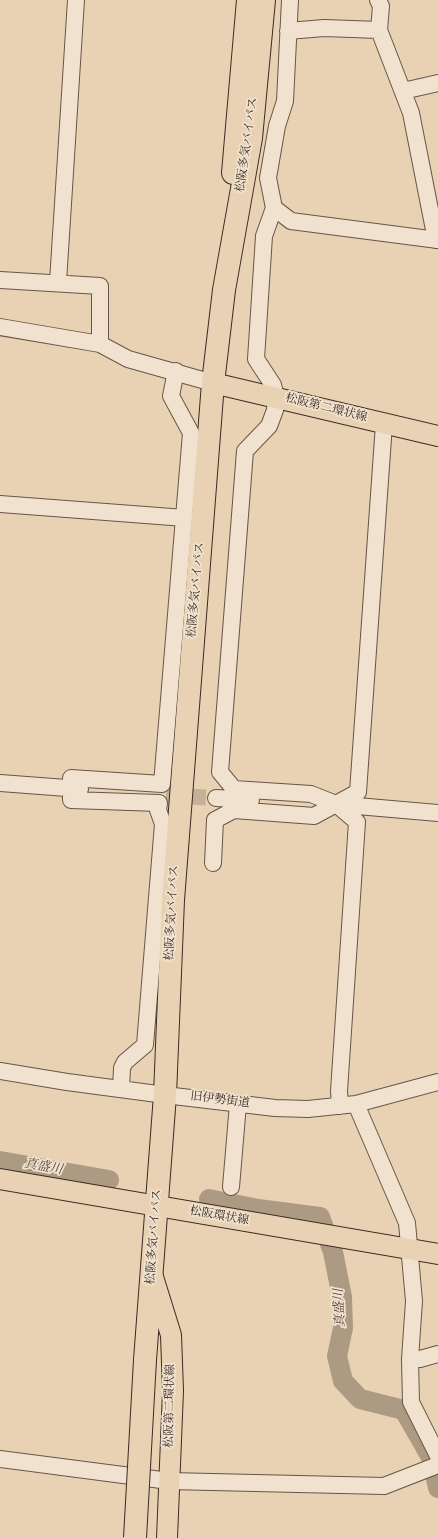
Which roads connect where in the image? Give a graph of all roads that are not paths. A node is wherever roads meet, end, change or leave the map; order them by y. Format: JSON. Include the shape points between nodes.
{"nodes":[{"id":1,"x":76,"y":0,"type":"edge"},
{"id":2,"x":248,"y":0,"type":"edge"},
{"id":3,"x":264,"y":0,"type":"edge"},
{"id":4,"x":290,"y":0,"type":"edge"},
{"id":5,"x":378,"y":0,"type":"edge"},
{"id":6,"x":379,"y":30,"type":"junction"},
{"id":7,"x":288,"y":31,"type":"junction"},
{"id":8,"x":438,"y":83,"type":"edge"},
{"id":9,"x":403,"y":91,"type":"junction"},
{"id":10,"x":274,"y":208,"type":"junction"},
{"id":11,"x":437,"y":240,"type":"edge"},
{"id":12,"x":0,"y":280,"type":"edge"},
{"id":13,"x":58,"y":282,"type":"junction"},
{"id":14,"x":224,"y":290,"type":"junction"},
{"id":15,"x":0,"y":327,"type":"edge"},
{"id":16,"x":100,"y":344,"type":"junction"},
{"id":17,"x":176,"y":371,"type":"junction"},
{"id":18,"x":213,"y":383,"type":"junction"},
{"id":19,"x":276,"y":396,"type":"junction"},
{"id":20,"x":384,"y":424,"type":"junction"},
{"id":21,"x":438,"y":436,"type":"edge"},
{"id":22,"x":0,"y":504,"type":"edge"},
{"id":23,"x":185,"y":518,"type":"junction"},
{"id":24,"x":0,"y":783,"type":"edge"},
{"id":25,"x":70,"y":788,"type":"junction"},
{"id":26,"x":166,"y":795,"type":"tunnel mouth"},
{"id":27,"x":216,"y":798,"type":"tunnel mouth"},
{"id":28,"x":336,"y":804,"type":"junction"},
{"id":29,"x":438,"y":813,"type":"edge"},
{"id":30,"x":213,"y":862,"type":"dead end"},
{"id":31,"x":0,"y":1071,"type":"edge"},
{"id":32,"x":438,"y":1082,"type":"edge"},
{"id":33,"x":121,"y":1089,"type":"junction"},
{"id":34,"x":165,"y":1095,"type":"junction"},
{"id":35,"x":238,"y":1104,"type":"junction"},
{"id":36,"x":348,"y":1105,"type":"junction"},
{"id":37,"x":0,"y":1179,"type":"edge"},
{"id":38,"x":231,"y":1187,"type":"dead end"},
{"id":39,"x":157,"y":1206,"type":"junction"},
{"id":40,"x":408,"y":1250,"type":"junction"},
{"id":41,"x":438,"y":1254,"type":"edge"},
{"id":42,"x":153,"y":1277,"type":"junction"},
{"id":43,"x":438,"y":1354,"type":"edge"},
{"id":44,"x":410,"y":1359,"type":"junction"},
{"id":45,"x":438,"y":1456,"type":"edge"},
{"id":46,"x":0,"y":1459,"type":"edge"},
{"id":47,"x":432,"y":1468,"type":"edge"},
{"id":48,"x":169,"y":1481,"type":"junction"},
{"id":49,"x":135,"y":1538,"type":"edge"},
{"id":50,"x":167,"y":1538,"type":"edge"}],
"edges":[{"from":1,"to":13,"type":"street"},
{"from":2,"to":14,"type":"highway","name":"松阪多気バイパス"},
{"from":3,"to":14,"type":"highway","name":"松阪多気バイパス","via":[[251,138]]},
{"from":4,"to":7,"type":"street"},
{"from":5,"to":6,"type":"street","via":[[381,6]]},
{"from":6,"to":7,"type":"street","via":[[324,28]]},
{"from":6,"to":9,"type":"street"},
{"from":7,"to":10,"type":"street","via":[[285,101],[277,126],[268,178]]},
{"from":8,"to":9,"type":"street"},
{"from":9,"to":11,"type":"street","via":[[411,113]]},
{"from":10,"to":11,"type":"street","via":[[291,221]]},
{"from":10,"to":19,"type":"street","via":[[264,236],[256,359],[274,385]]},
{"from":12,"to":13,"type":"street"},
{"from":13,"to":16,"type":"street","via":[[100,286]]},
{"from":14,"to":18,"type":"highway","name":"松阪多気バイパス"},
{"from":15,"to":16,"type":"street"},
{"from":16,"to":17,"type":"street","via":[[128,359]]},
{"from":17,"to":18,"type":"street"},
{"from":17,"to":23,"type":"street","via":[[171,396],[191,433]]},
{"from":18,"to":19,"type":"main road","name":"松阪第二環状線"},
{"from":18,"to":34,"type":"highway","name":"松阪多気バイパス","via":[[173,900]]},
{"from":19,"to":20,"type":"main road","name":"松阪第二環状線"},
{"from":19,"to":28,"type":"street","via":[[275,410],[269,426],[245,451],[220,772],[234,788],[311,794]]},
{"from":20,"to":21,"type":"main road","name":"松阪第二環状線"},
{"from":20,"to":28,"type":"street","via":[[358,792]]},
{"from":22,"to":23,"type":"street"},
{"from":23,"to":25,"type":"street","via":[[162,784],[71,778]]},
{"from":24,"to":25,"type":"street"},
{"from":25,"to":26,"type":"street"},
{"from":25,"to":33,"type":"street","via":[[71,800],[159,803],[158,810],[163,824],[145,1045],[125,1062],[122,1068]]},
{"from":27,"to":28,"type":"street"},
{"from":28,"to":29,"type":"street"},
{"from":28,"to":30,"type":"street","via":[[314,816],[234,810],[215,820]]},
{"from":28,"to":36,"type":"street","via":[[357,822],[339,1091]]},
{"from":31,"to":33,"type":"street","name":"旧伊勢街道"},
{"from":32,"to":36,"type":"street","name":"旧伊勢街道"},
{"from":33,"to":34,"type":"street","name":"旧伊勢街道"},
{"from":34,"to":35,"type":"street","name":"旧伊勢街道"},
{"from":34,"to":39,"type":"highway","name":"松阪多気バイパス"},
{"from":35,"to":36,"type":"street","name":"旧伊勢街道","via":[[308,1110]]},
{"from":35,"to":38,"type":"street"},
{"from":36,"to":40,"type":"street","via":[[403,1211],[407,1223]]},
{"from":37,"to":39,"type":"main road","name":"松阪環状線"},
{"from":39,"to":40,"type":"main road","name":"松阪環状線"},
{"from":39,"to":42,"type":"highway","name":"松阪多気バイパス"},
{"from":40,"to":41,"type":"main road","name":"松阪環状線"},
{"from":40,"to":44,"type":"street","via":[[414,1300]]},
{"from":42,"to":48,"type":"main road","name":"松阪第二環状線","via":[[171,1335]]},
{"from":42,"to":49,"type":"highway","name":"松阪多気バイパス","bridge":true,"via":[[145,1360]]},
{"from":43,"to":44,"type":"street"},
{"from":44,"to":45,"type":"street","via":[[411,1402]]},
{"from":46,"to":48,"type":"street"},
{"from":47,"to":48,"type":"street","via":[[384,1486]]},
{"from":48,"to":50,"type":"main road","name":"松阪第二環状線"}]}
